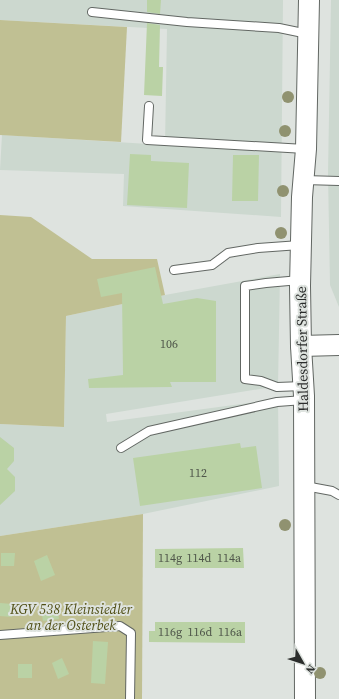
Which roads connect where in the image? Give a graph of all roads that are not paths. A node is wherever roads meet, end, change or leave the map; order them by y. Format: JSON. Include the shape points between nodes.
{"nodes":[{"id":1,"x":309,"y":0,"type":"edge"},
{"id":2,"x":92,"y":12,"type":"dead end"},
{"id":3,"x":309,"y":34,"type":"junction"},
{"id":4,"x":149,"y":106,"type":"dead end"},
{"id":5,"x":306,"y":149,"type":"junction"},
{"id":6,"x":304,"y":180,"type":"junction"},
{"id":7,"x":339,"y":181,"type":"edge"},
{"id":8,"x":301,"y":245,"type":"junction"},
{"id":9,"x":174,"y":270,"type":"dead end"},
{"id":10,"x":300,"y":280,"type":"junction"},
{"id":11,"x":339,"y":345,"type":"edge"},
{"id":12,"x":301,"y":346,"type":"junction"},
{"id":13,"x":304,"y":393,"type":"junction"},
{"id":14,"x":121,"y":448,"type":"dead end"},
{"id":15,"x":305,"y":486,"type":"junction"},
{"id":16,"x":339,"y":495,"type":"edge"},
{"id":17,"x":0,"y":635,"type":"edge"},
{"id":18,"x":130,"y":699,"type":"edge"},
{"id":19,"x":305,"y":699,"type":"edge"}],
"edges":[{"from":1,"to":3,"type":"street","name":"Haldesdorfer Straße"},
{"from":2,"to":3,"type":"lane","via":[[279,28]]},
{"from":3,"to":5,"type":"street","name":"Haldesdorfer Straße"},
{"from":4,"to":5,"type":"lane","via":[[147,140]]},
{"from":5,"to":6,"type":"street","name":"Haldesdorfer Straße"},
{"from":6,"to":7,"type":"lane"},
{"from":6,"to":8,"type":"street","name":"Haldesdorfer Straße"},
{"from":8,"to":9,"type":"lane","via":[[228,253],[212,265]]},
{"from":8,"to":10,"type":"street","name":"Haldesdorfer Straße"},
{"from":10,"to":12,"type":"street","name":"Haldesdorfer Straße"},
{"from":10,"to":13,"type":"lane","via":[[245,286],[245,379]]},
{"from":11,"to":12,"type":"street"},
{"from":12,"to":13,"type":"street","name":"Haldesdorfer Straße"},
{"from":13,"to":14,"type":"lane","via":[[277,402],[149,431]]},
{"from":13,"to":15,"type":"street","name":"Haldesdorfer Straße"},
{"from":15,"to":16,"type":"lane","via":[[332,491]]},
{"from":15,"to":19,"type":"street","name":"Haldesdorfer Straße"},
{"from":17,"to":18,"type":"lane","via":[[120,626],[131,632]]}]}
